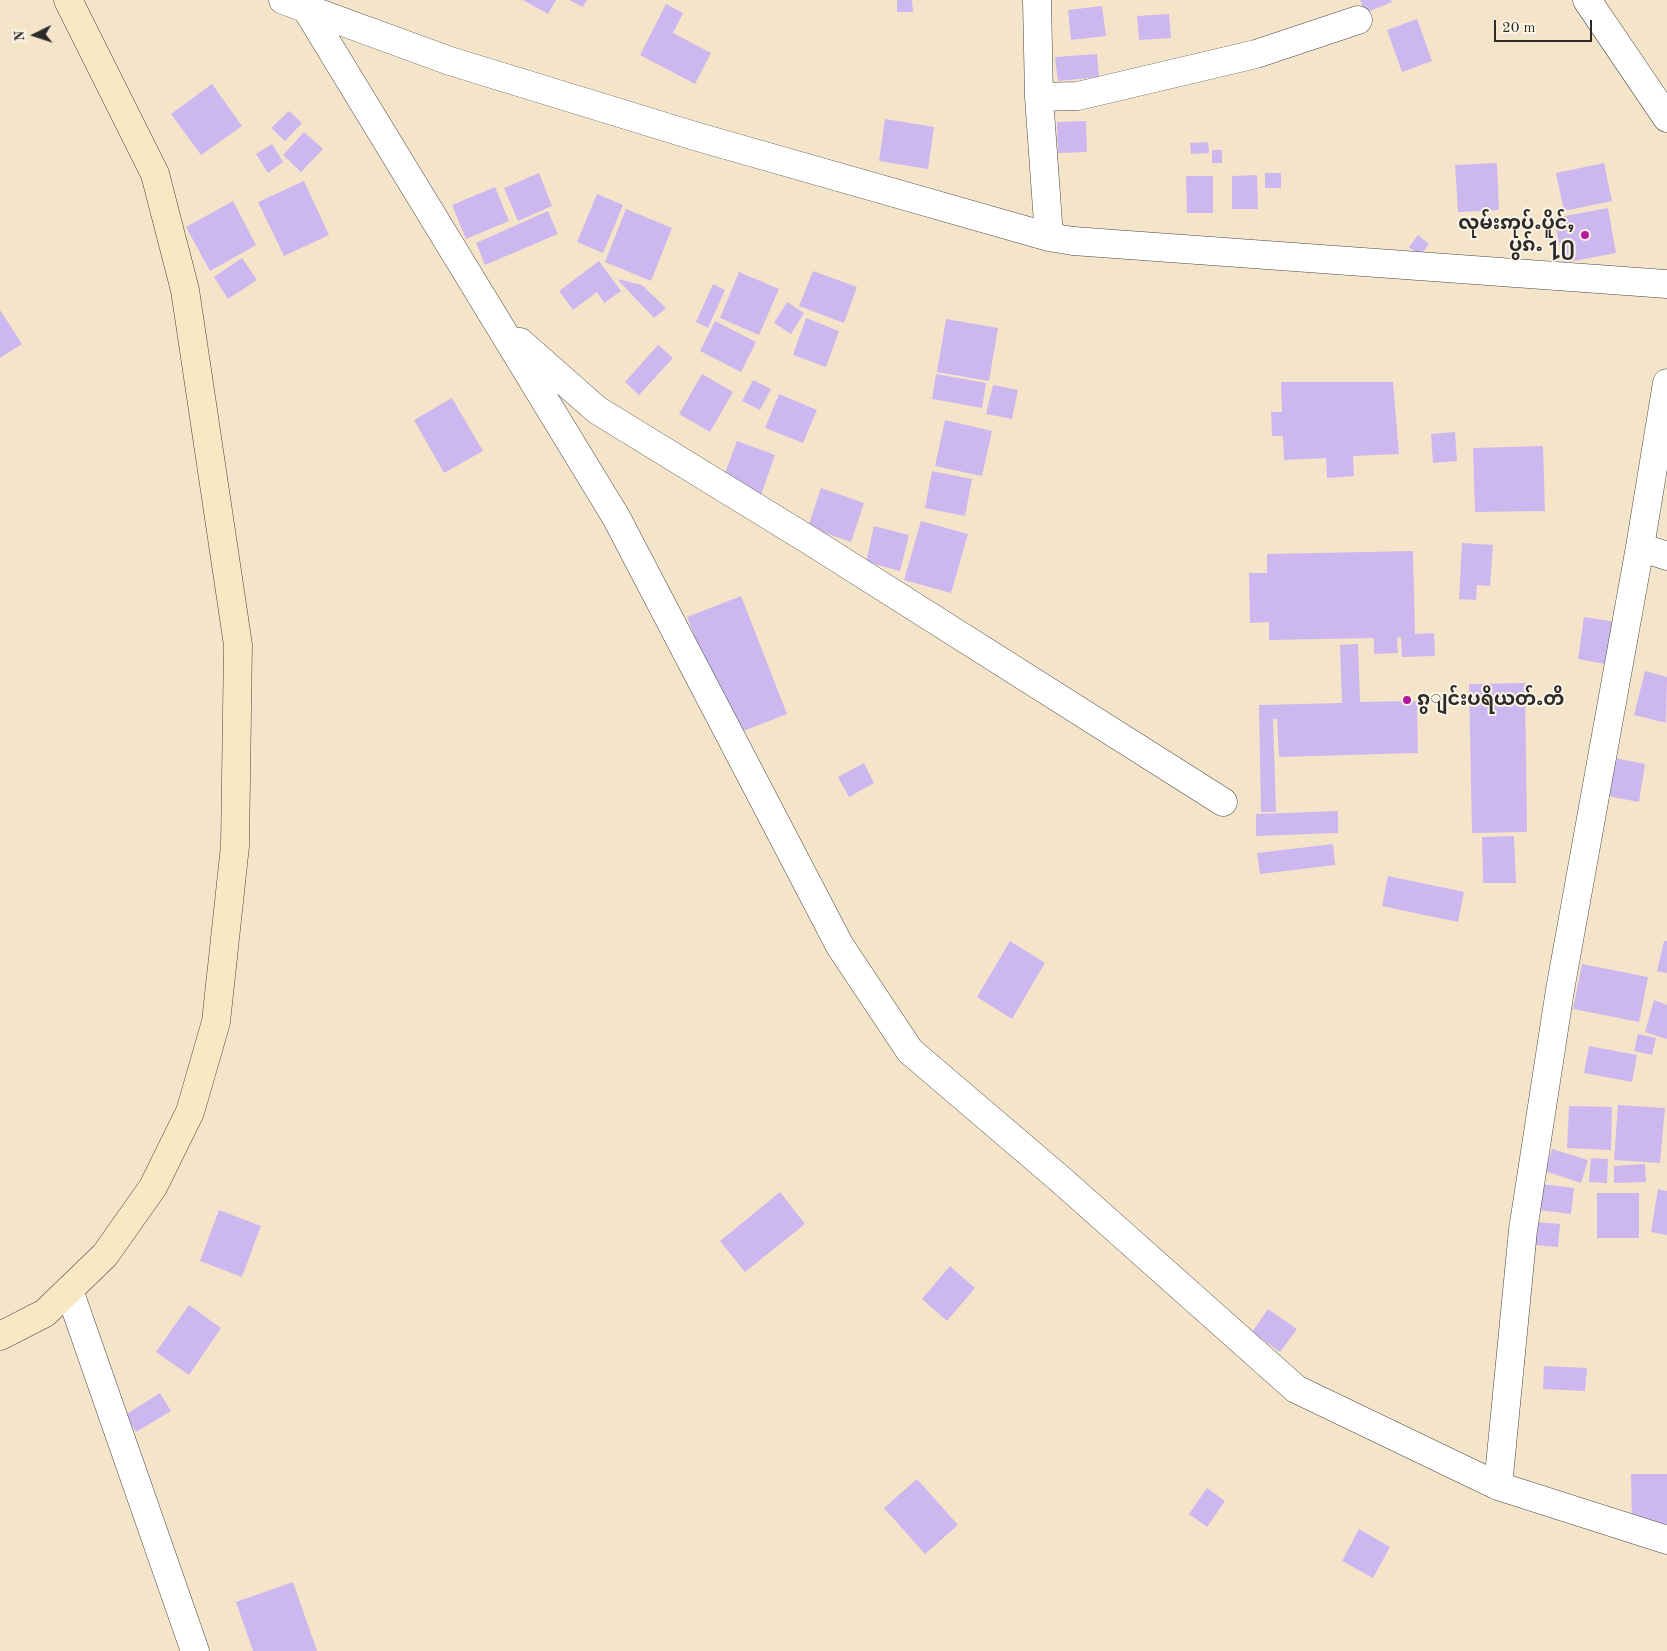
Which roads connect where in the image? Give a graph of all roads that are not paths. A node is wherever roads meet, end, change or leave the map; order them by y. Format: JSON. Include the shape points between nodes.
{"nodes":[{"id":1,"x":68,"y":0,"type":"edge"},
{"id":2,"x":1037,"y":0,"type":"edge"},
{"id":3,"x":1587,"y":0,"type":"edge"},
{"id":4,"x":295,"y":5,"type":"edge"},
{"id":5,"x":1358,"y":20,"type":"dead end"},
{"id":6,"x":1038,"y":96,"type":"junction"},
{"id":7,"x":1667,"y":118,"type":"edge"},
{"id":8,"x":1049,"y":238,"type":"junction"},
{"id":9,"x":1667,"y":284,"type":"edge"},
{"id":10,"x":498,"y":322,"type":"junction"},
{"id":11,"x":1667,"y":383,"type":"edge"},
{"id":12,"x":1640,"y":547,"type":"junction"},
{"id":13,"x":1667,"y":556,"type":"edge"},
{"id":14,"x":1223,"y":802,"type":"dead end"},
{"id":15,"x":69,"y":1290,"type":"junction"},
{"id":16,"x":0,"y":1336,"type":"edge"},
{"id":17,"x":1498,"y":1486,"type":"junction"},
{"id":18,"x":1667,"y":1540,"type":"edge"},
{"id":19,"x":195,"y":1651,"type":"edge"}],
"edges":[{"from":1,"to":15,"type":"main road","via":[[155,174],[185,290],[238,645],[235,846],[216,1022],[190,1112],[153,1187],[105,1254]]},
{"from":2,"to":6,"type":"street"},
{"from":3,"to":7,"type":"street"},
{"from":4,"to":8,"type":"street","via":[[459,64]]},
{"from":4,"to":10,"type":"street"},
{"from":5,"to":6,"type":"street","via":[[1228,61],[1078,96]]},
{"from":6,"to":8,"type":"street"},
{"from":8,"to":9,"type":"street"},
{"from":10,"to":14,"type":"street","via":[[597,410]]},
{"from":10,"to":17,"type":"street","via":[[616,517],[840,946],[910,1052],[1060,1179],[1296,1389]]},
{"from":11,"to":12,"type":"street"},
{"from":12,"to":13,"type":"street"},
{"from":12,"to":17,"type":"street","via":[[1560,990],[1523,1230]]},
{"from":15,"to":16,"type":"main road","via":[[45,1313]]},
{"from":15,"to":19,"type":"street"},
{"from":17,"to":18,"type":"street"}]}
